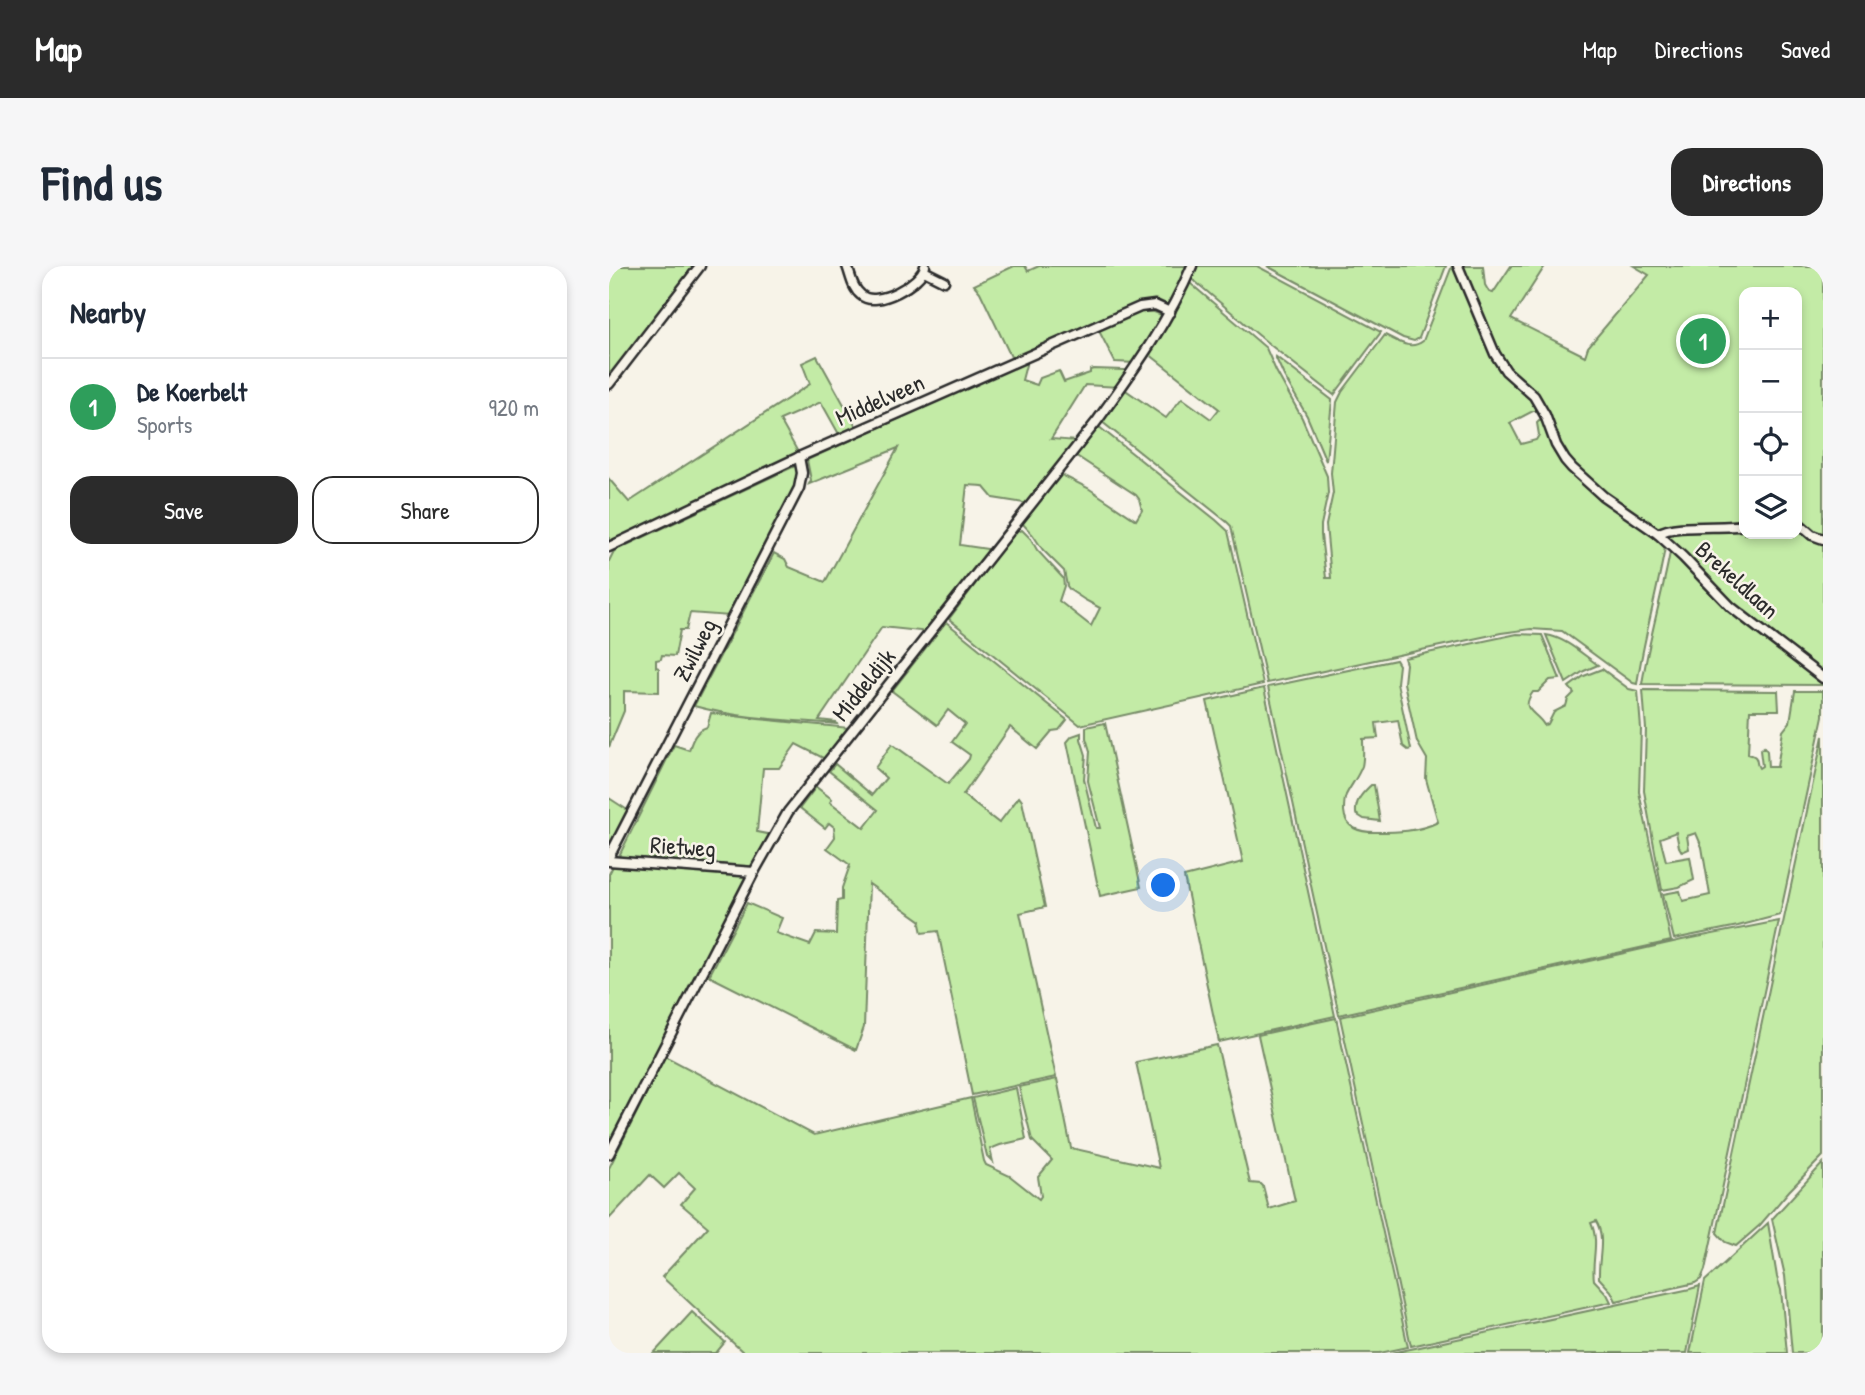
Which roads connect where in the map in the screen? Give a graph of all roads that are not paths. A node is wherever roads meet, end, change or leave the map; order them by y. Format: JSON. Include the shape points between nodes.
{"nodes":[{"id":1,"x":700,"y":266,"type":"edge"},
{"id":2,"x":848,"y":266,"type":"edge"},
{"id":3,"x":1192,"y":266,"type":"edge"},
{"id":4,"x":1458,"y":266,"type":"edge"},
{"id":5,"x":924,"y":269,"type":"edge"},
{"id":6,"x":944,"y":281,"type":"dead end"},
{"id":7,"x":1170,"y":312,"type":"junction"},
{"id":8,"x":609,"y":384,"type":"edge"},
{"id":9,"x":799,"y":457,"type":"junction"},
{"id":10,"x":1739,"y":526,"type":"edge"},
{"id":11,"x":1802,"y":526,"type":"edge"},
{"id":12,"x":1658,"y":534,"type":"junction"},
{"id":13,"x":1823,"y":539,"type":"edge"},
{"id":14,"x":609,"y":547,"type":"edge"},
{"id":15,"x":1823,"y":678,"type":"edge"},
{"id":16,"x":609,"y":859,"type":"edge"},
{"id":17,"x":754,"y":872,"type":"junction"},
{"id":18,"x":609,"y":1154,"type":"edge"}],
"edges":[{"from":1,"to":8,"type":"street"},
{"from":2,"to":5,"type":"street","via":[[852,282],[868,299],[891,295],[915,282]]},
{"from":3,"to":7,"type":"street","name":"Middeldijk"},
{"from":4,"to":12,"type":"street","name":"Brekeldlaan","via":[[1495,354],[1541,406],[1565,460],[1603,496]]},
{"from":5,"to":6,"type":"street"},
{"from":7,"to":9,"type":"street","name":"Middelveen","via":[[1155,305],[1140,307]]},
{"from":7,"to":17,"type":"street","name":"Middeldijk","via":[[1097,421],[800,796]]},
{"from":9,"to":14,"type":"street","name":"Middelveen"},
{"from":9,"to":16,"type":"street","name":"Zwilweg","via":[[799,488]]},
{"from":10,"to":12,"type":"street","name":"Brekeldlaan"},
{"from":11,"to":13,"type":"street"},
{"from":12,"to":15,"type":"street","name":"Brekeldlaan","via":[[1731,607]]},
{"from":16,"to":17,"type":"street","name":"Rietweg"},
{"from":17,"to":18,"type":"street","name":"Middeldijk"}]}
